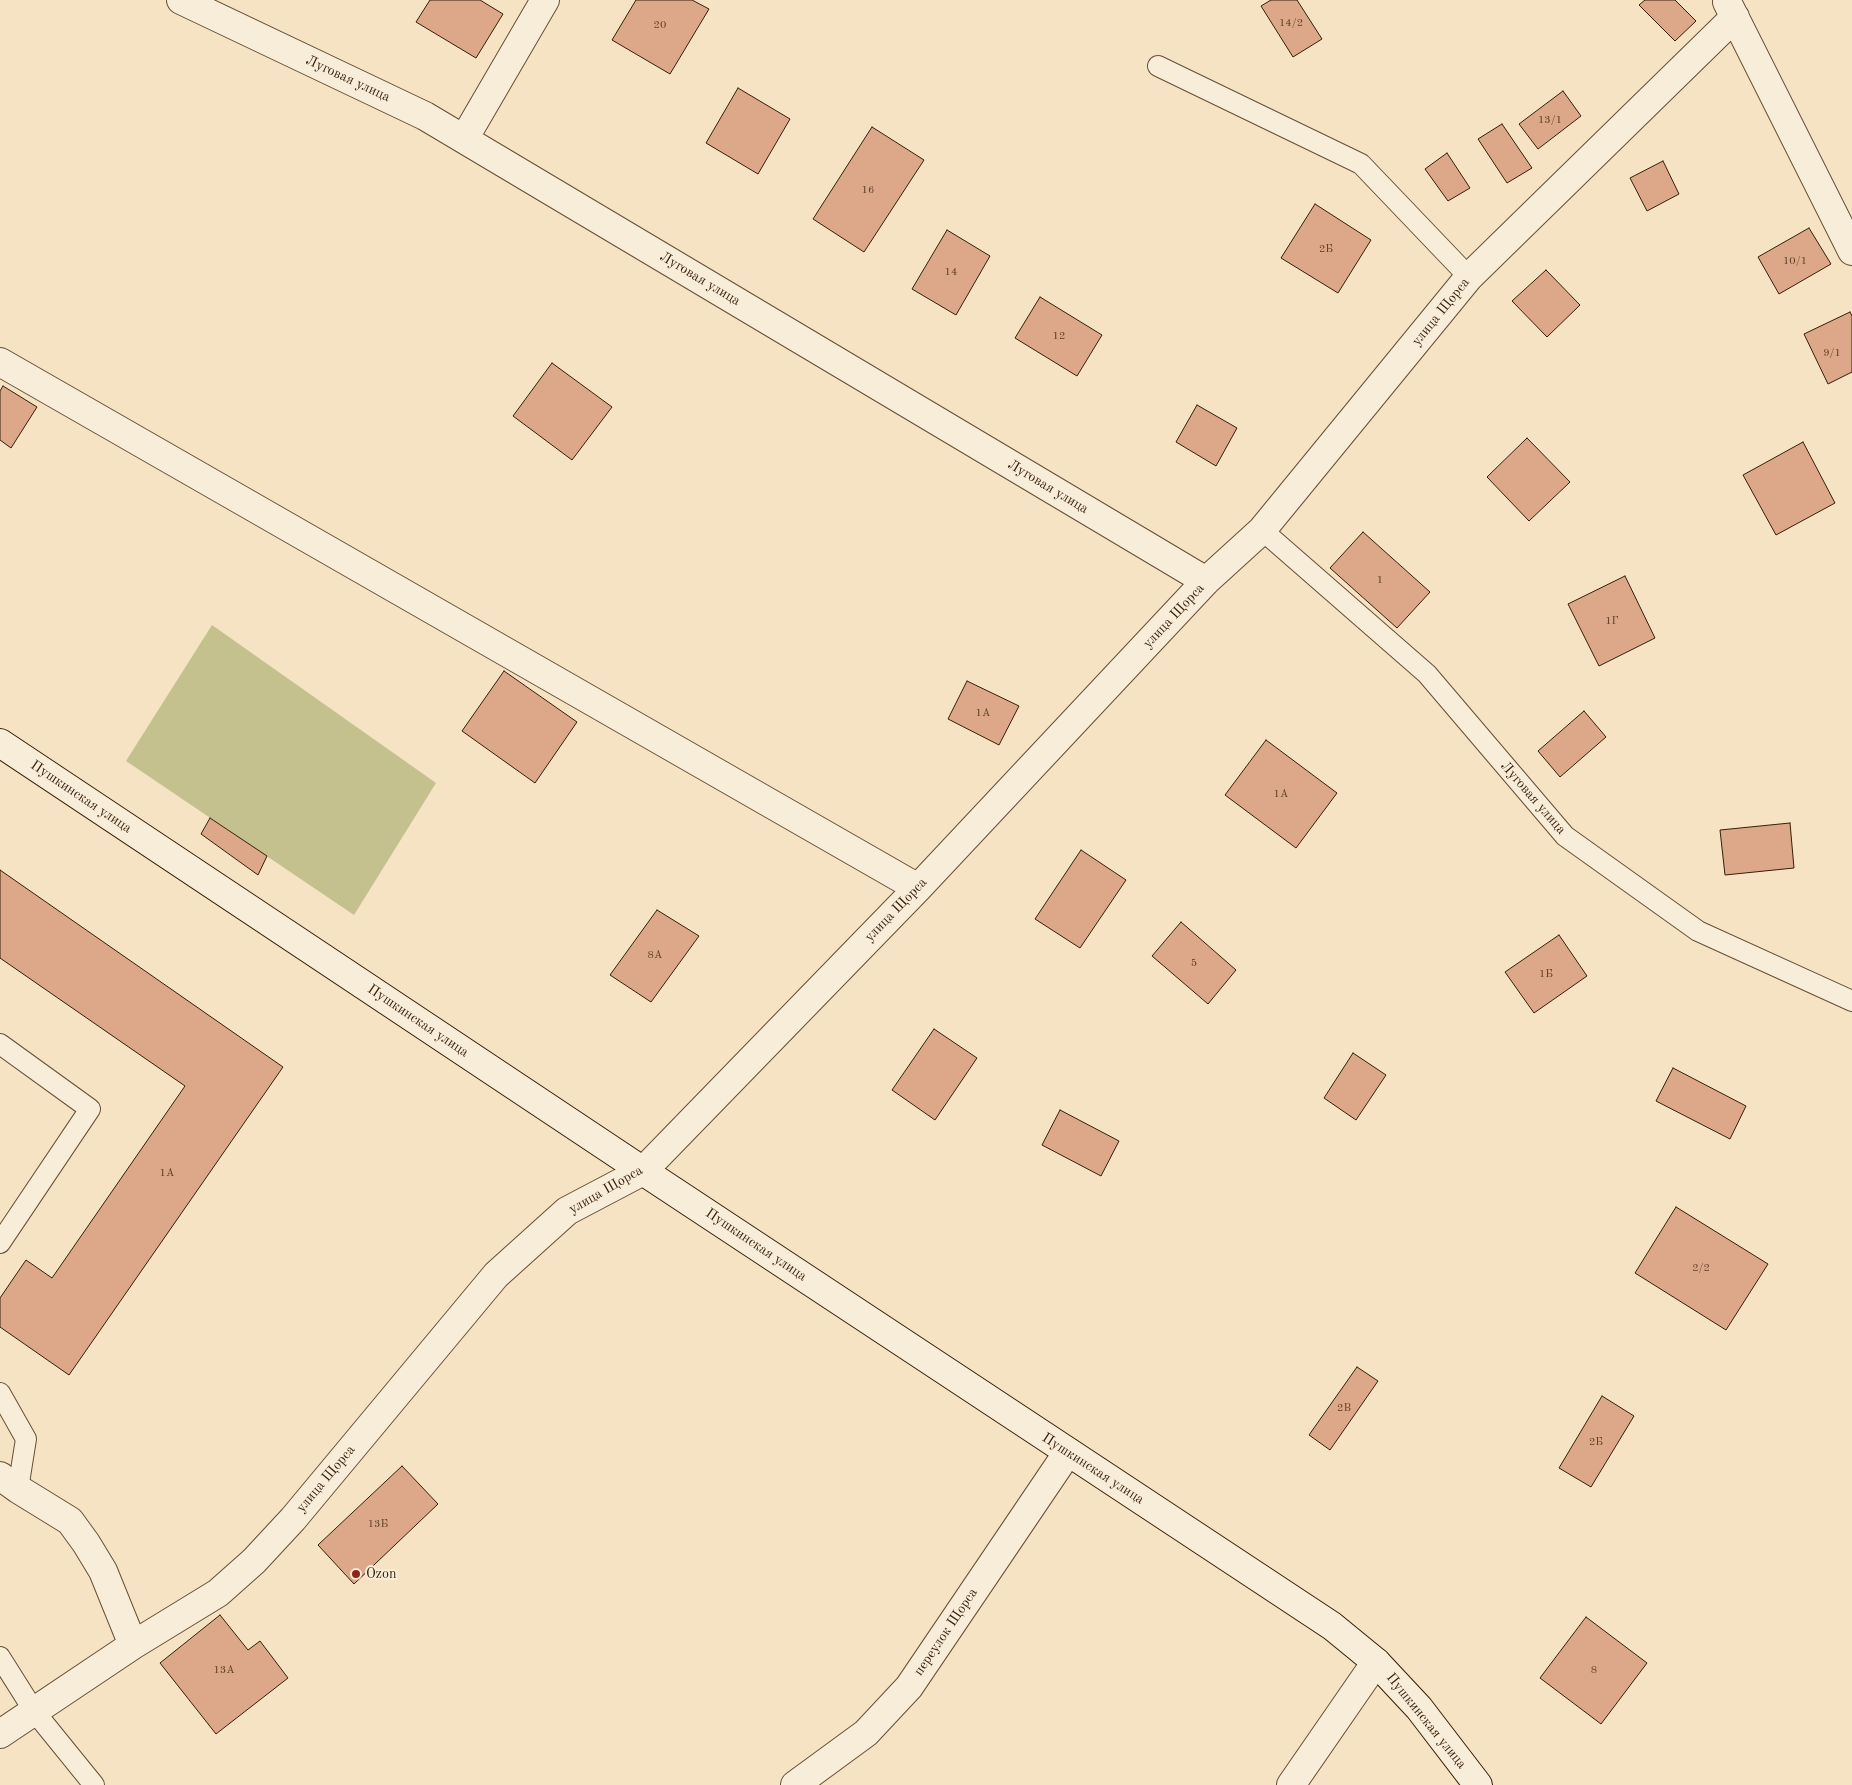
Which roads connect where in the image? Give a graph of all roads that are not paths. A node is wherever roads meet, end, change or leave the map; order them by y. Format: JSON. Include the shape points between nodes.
{"nodes":[{"id":1,"x":181,"y":0,"type":"edge"},
{"id":2,"x":545,"y":0,"type":"edge"},
{"id":3,"x":1731,"y":8,"type":"edge"},
{"id":4,"x":1158,"y":66,"type":"dead end"},
{"id":5,"x":464,"y":139,"type":"junction"},
{"id":6,"x":1852,"y":251,"type":"edge"},
{"id":7,"x":1469,"y":277,"type":"junction"},
{"id":8,"x":0,"y":362,"type":"edge"},
{"id":9,"x":1262,"y":530,"type":"junction"},
{"id":10,"x":1206,"y":581,"type":"junction"},
{"id":11,"x":0,"y":742,"type":"edge"},
{"id":12,"x":918,"y":888,"type":"junction"},
{"id":13,"x":1852,"y":1001,"type":"edge"},
{"id":14,"x":0,"y":1044,"type":"edge"},
{"id":15,"x":643,"y":1171,"type":"junction"},
{"id":16,"x":0,"y":1243,"type":"edge"},
{"id":17,"x":0,"y":1393,"type":"edge"},
{"id":18,"x":1068,"y":1452,"type":"junction"},
{"id":19,"x":9,"y":1483,"type":"edge"},
{"id":20,"x":133,"y":1645,"type":"junction"},
{"id":21,"x":0,"y":1657,"type":"edge"},
{"id":22,"x":1376,"y":1662,"type":"junction"},
{"id":23,"x":34,"y":1711,"type":"junction"},
{"id":24,"x":0,"y":1734,"type":"edge"},
{"id":25,"x":94,"y":1785,"type":"edge"},
{"id":26,"x":795,"y":1785,"type":"edge"},
{"id":27,"x":1291,"y":1785,"type":"edge"},
{"id":28,"x":1478,"y":1785,"type":"edge"}],
"edges":[{"from":1,"to":5,"type":"street","name":"Луговая улица","via":[[425,116]]},
{"from":2,"to":5,"type":"street"},
{"from":3,"to":6,"type":"street"},
{"from":3,"to":7,"type":"street","name":"улица Щорса"},
{"from":4,"to":7,"type":"lane","via":[[1360,164]]},
{"from":5,"to":10,"type":"street","name":"Луговая улица"},
{"from":7,"to":9,"type":"street","name":"улица Щорса"},
{"from":8,"to":12,"type":"street"},
{"from":9,"to":10,"type":"street","name":"улица Щорса"},
{"from":9,"to":13,"type":"lane","name":"Луговая улица","via":[[1427,674],[1565,836],[1698,931]]},
{"from":10,"to":12,"type":"street","name":"улица Щорса"},
{"from":11,"to":15,"type":"street","name":"Пушкинская улица"},
{"from":12,"to":15,"type":"street","name":"улица Щорса"},
{"from":14,"to":16,"type":"lane","via":[[90,1109]]},
{"from":15,"to":18,"type":"street","name":"Пушкинская улица"},
{"from":15,"to":20,"type":"street","name":"улица Щорса","via":[[567,1211],[496,1275],[293,1519],[254,1561],[218,1593]]},
{"from":17,"to":19,"type":"lane","via":[[26,1439]]},
{"from":18,"to":22,"type":"street","name":"Пушкинская улица","via":[[1332,1626]]},
{"from":18,"to":26,"type":"street","name":"переулок Щорса","via":[[910,1687],[866,1733]]},
{"from":19,"to":20,"type":"street","via":[[70,1521],[103,1571]]},
{"from":20,"to":23,"type":"street","name":"улица Щорса"},
{"from":21,"to":23,"type":"lane"},
{"from":22,"to":27,"type":"street"},
{"from":22,"to":28,"type":"street","name":"Пушкинская улица","via":[[1419,1708]]},
{"from":23,"to":24,"type":"street","name":"улица Щорса"},
{"from":23,"to":25,"type":"lane"}]}
